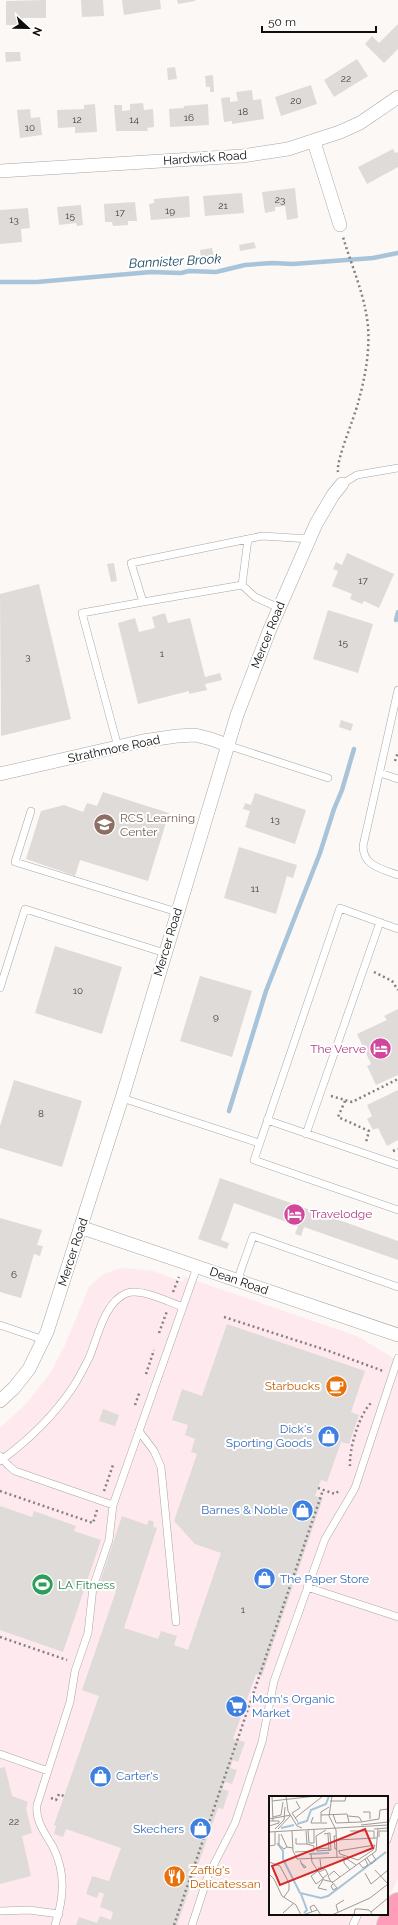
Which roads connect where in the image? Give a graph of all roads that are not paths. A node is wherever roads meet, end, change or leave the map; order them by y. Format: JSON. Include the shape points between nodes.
{"nodes":[{"id":1,"x":398,"y":97,"type":"edge"},
{"id":2,"x":314,"y":142,"type":"junction"},
{"id":3,"x":0,"y":171,"type":"edge"},
{"id":4,"x":340,"y":225,"type":"dead end"},
{"id":5,"x":398,"y":468,"type":"edge"},
{"id":6,"x":342,"y":484,"type":"joint"},
{"id":7,"x":248,"y":539,"type":"junction"},
{"id":8,"x":310,"y":539,"type":"junction"},
{"id":9,"x":242,"y":585,"type":"junction"},
{"id":10,"x":143,"y":602,"type":"junction"},
{"id":11,"x":279,"y":608,"type":"junction"},
{"id":12,"x":398,"y":690,"type":"edge"},
{"id":13,"x":227,"y":745,"type":"junction"},
{"id":14,"x":118,"y":747,"type":"junction"},
{"id":15,"x":380,"y":773,"type":"junction"},
{"id":16,"x":0,"y":774,"type":"edge"},
{"id":17,"x":328,"y":778,"type":"dead end"},
{"id":18,"x":398,"y":779,"type":"edge"},
{"id":19,"x":31,"y":811,"type":"dead end"},
{"id":20,"x":398,"y":874,"type":"edge"},
{"id":21,"x":177,"y":912,"type":"junction"},
{"id":22,"x":380,"y":922,"type":"junction"},
{"id":23,"x":398,"y":929,"type":"edge"},
{"id":24,"x":165,"y":953,"type":"junction"},
{"id":25,"x":0,"y":988,"type":"edge"},
{"id":26,"x":122,"y":1098,"type":"junction"},
{"id":27,"x":267,"y":1120,"type":"junction"},
{"id":28,"x":306,"y":1134,"type":"junction"},
{"id":29,"x":260,"y":1142,"type":"junction"},
{"id":30,"x":398,"y":1165,"type":"edge"},
{"id":31,"x":398,"y":1210,"type":"edge"},
{"id":32,"x":80,"y":1227,"type":"junction"},
{"id":33,"x":197,"y":1267,"type":"junction"},
{"id":34,"x":237,"y":1281,"type":"junction"},
{"id":35,"x":398,"y":1287,"type":"edge"},
{"id":36,"x":183,"y":1307,"type":"junction"},
{"id":37,"x":0,"y":1325,"type":"edge"},
{"id":38,"x":398,"y":1335,"type":"edge"},
{"id":39,"x":44,"y":1340,"type":"junction"},
{"id":40,"x":398,"y":1358,"type":"edge"},
{"id":41,"x":0,"y":1401,"type":"edge"},
{"id":42,"x":139,"y":1431,"type":"junction"},
{"id":43,"x":1,"y":1458,"type":"edge"},
{"id":44,"x":113,"y":1505,"type":"junction"},
{"id":45,"x":307,"y":1587,"type":"junction"},
{"id":46,"x":398,"y":1617,"type":"edge"},
{"id":47,"x":176,"y":1622,"type":"dead end"},
{"id":48,"x":0,"y":1754,"type":"edge"},
{"id":49,"x":48,"y":1771,"type":"junction"},
{"id":50,"x":398,"y":1808,"type":"edge"},
{"id":51,"x":388,"y":1837,"type":"edge"},
{"id":52,"x":398,"y":1904,"type":"edge"},
{"id":53,"x":0,"y":1911,"type":"edge"},
{"id":54,"x":59,"y":1914,"type":"junction"},
{"id":55,"x":398,"y":1914,"type":"edge"},
{"id":56,"x":358,"y":1915,"type":"edge"},
{"id":57,"x":55,"y":1925,"type":"edge"},
{"id":58,"x":192,"y":1925,"type":"edge"},
{"id":59,"x":353,"y":1925,"type":"edge"},
{"id":60,"x":388,"y":1925,"type":"edge"},
{"id":61,"x":394,"y":1925,"type":"edge"}],
"edges":[{"from":1,"to":2,"type":"street","name":"Hardwick Road","via":[[360,123]]},
{"from":2,"to":3,"type":"street","name":"Hardwick Road","via":[[242,156]]},
{"from":2,"to":4,"type":"street"},
{"from":5,"to":6,"type":"lane","via":[[357,475]]},
{"from":6,"to":8,"type":"street","name":"Mercer Road","via":[[324,509]]},
{"from":7,"to":8,"type":"lane","via":[[262,536]]},
{"from":7,"to":9,"type":"lane"},
{"from":7,"to":10,"type":"lane","via":[[131,563]]},
{"from":8,"to":11,"type":"street","name":"Mercer Road"},
{"from":9,"to":10,"type":"lane"},
{"from":9,"to":11,"type":"lane","via":[[255,597]]},
{"from":10,"to":14,"type":"lane","via":[[82,614]]},
{"from":11,"to":13,"type":"street","name":"Mercer Road"},
{"from":12,"to":15,"type":"lane"},
{"from":13,"to":14,"type":"street","name":"Strathmore Road","via":[[195,735],[160,738]]},
{"from":13,"to":17,"type":"lane"},
{"from":13,"to":21,"type":"street","name":"Mercer Road"},
{"from":14,"to":16,"type":"street","name":"Strathmore Road"},
{"from":15,"to":18,"type":"lane"},
{"from":15,"to":20,"type":"lane","via":[[363,853],[371,865]]},
{"from":19,"to":21,"type":"lane","via":[[15,862]]},
{"from":21,"to":24,"type":"street","name":"Mercer Road"},
{"from":22,"to":23,"type":"lane"},
{"from":22,"to":27,"type":"lane","via":[[340,908]]},
{"from":22,"to":28,"type":"lane"},
{"from":24,"to":25,"type":"lane","via":[[25,909]]},
{"from":24,"to":26,"type":"street","name":"Mercer Road"},
{"from":26,"to":29,"type":"lane"},
{"from":26,"to":32,"type":"street","name":"Mercer Road"},
{"from":27,"to":28,"type":"lane"},
{"from":27,"to":29,"type":"lane"},
{"from":28,"to":30,"type":"lane"},
{"from":29,"to":31,"type":"lane","via":[[254,1160]]},
{"from":32,"to":33,"type":"street","name":"Dean Road"},
{"from":32,"to":39,"type":"street","name":"Mercer Road"},
{"from":33,"to":34,"type":"street","name":"Dean Road"},
{"from":33,"to":36,"type":"lane"},
{"from":34,"to":35,"type":"lane","via":[[252,1236]]},
{"from":34,"to":38,"type":"street","name":"Dean Road"},
{"from":36,"to":42,"type":"lane"},
{"from":36,"to":43,"type":"lane","via":[[136,1292],[127,1293],[118,1299],[108,1312],[83,1370],[67,1395],[38,1431]]},
{"from":37,"to":39,"type":"lane"},
{"from":39,"to":41,"type":"street","name":"Mercer Road","via":[[24,1376]]},
{"from":40,"to":45,"type":"lane","via":[[355,1488],[325,1539]]},
{"from":42,"to":44,"type":"lane"},
{"from":42,"to":47,"type":"lane","via":[[157,1456],[161,1467]]},
{"from":43,"to":44,"type":"lane","via":[[18,1472]]},
{"from":44,"to":49,"type":"lane","via":[[109,1540],[92,1587],[89,1626],[75,1671],[70,1702]]},
{"from":45,"to":46,"type":"lane"},
{"from":45,"to":58,"type":"lane","via":[[274,1681],[262,1742],[239,1810],[229,1836],[208,1876]]},
{"from":48,"to":49,"type":"lane"},
{"from":49,"to":54,"type":"lane","via":[[38,1800],[37,1813],[61,1872],[63,1895]]},
{"from":50,"to":51,"type":"lane"},
{"from":52,"to":60,"type":"highway"},
{"from":53,"to":54,"type":"lane","via":[[29,1910]]},
{"from":54,"to":57,"type":"lane"},
{"from":55,"to":61,"type":"highway"},
{"from":56,"to":59,"type":"lane"}]}
